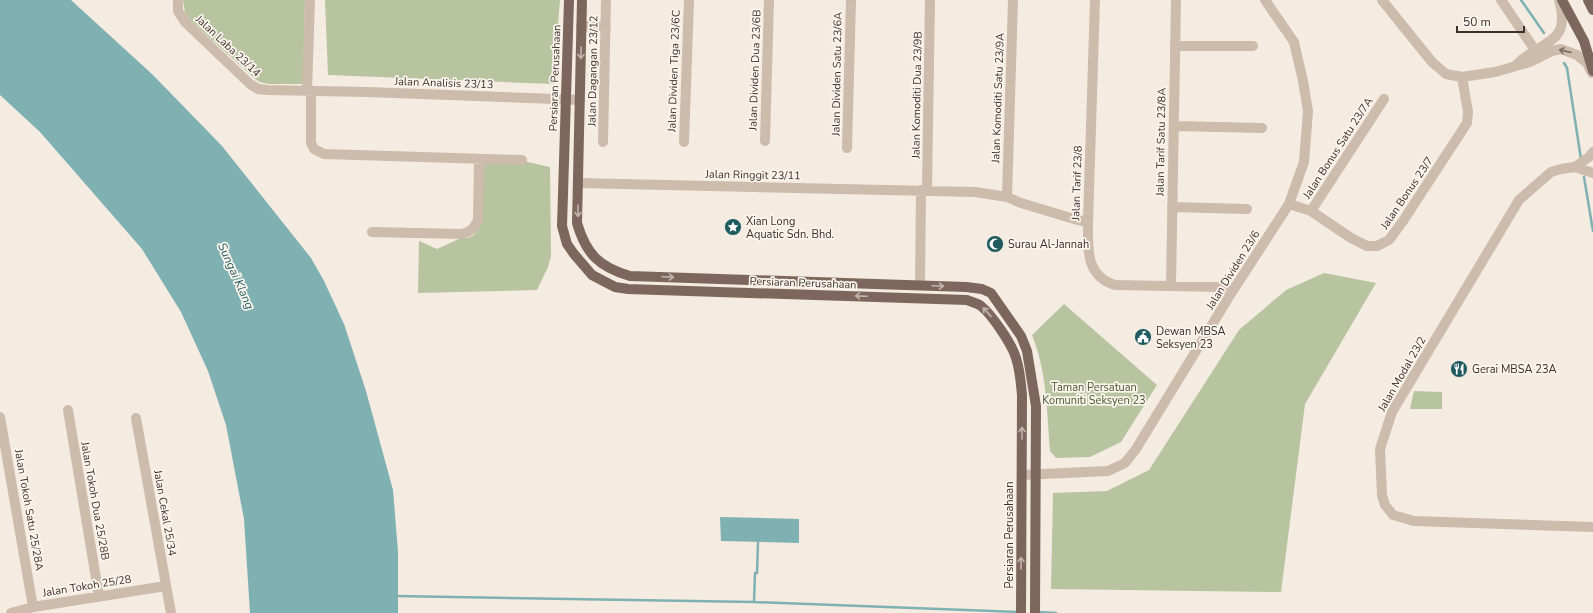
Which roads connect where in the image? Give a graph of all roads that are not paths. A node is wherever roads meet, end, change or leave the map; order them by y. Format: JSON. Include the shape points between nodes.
{"nodes":[{"id":1,"x":178,"y":0,"type":"edge"},
{"id":2,"x":310,"y":0,"type":"edge"},
{"id":3,"x":569,"y":0,"type":"edge"},
{"id":4,"x":582,"y":0,"type":"edge"},
{"id":5,"x":606,"y":0,"type":"edge"},
{"id":6,"x":689,"y":0,"type":"edge"},
{"id":7,"x":769,"y":0,"type":"edge"},
{"id":8,"x":851,"y":0,"type":"edge"},
{"id":9,"x":930,"y":0,"type":"edge"},
{"id":10,"x":1013,"y":0,"type":"edge"},
{"id":11,"x":1095,"y":0,"type":"edge"},
{"id":12,"x":1176,"y":0,"type":"edge"},
{"id":13,"x":1265,"y":0,"type":"edge"},
{"id":14,"x":1382,"y":0,"type":"edge"},
{"id":15,"x":1501,"y":0,"type":"edge"},
{"id":16,"x":1560,"y":0,"type":"edge"},
{"id":17,"x":1588,"y":0,"type":"edge"},
{"id":18,"x":1593,"y":10,"type":"edge"},
{"id":19,"x":581,"y":26,"type":"junction"},
{"id":20,"x":606,"y":27,"type":"junction"},
{"id":21,"x":1175,"y":46,"type":"junction"},
{"id":22,"x":1253,"y":46,"type":"dead end"},
{"id":23,"x":1535,"y":50,"type":"junction"},
{"id":24,"x":1516,"y":65,"type":"junction"},
{"id":25,"x":1593,"y":71,"type":"edge"},
{"id":26,"x":1593,"y":75,"type":"edge"},
{"id":27,"x":1462,"y":77,"type":"junction"},
{"id":28,"x":309,"y":91,"type":"junction"},
{"id":29,"x":1384,"y":99,"type":"dead end"},
{"id":30,"x":566,"y":100,"type":"junction"},
{"id":31,"x":580,"y":100,"type":"junction"},
{"id":32,"x":1174,"y":126,"type":"junction"},
{"id":33,"x":1262,"y":128,"type":"dead end"},
{"id":34,"x":765,"y":141,"type":"dead end"},
{"id":35,"x":603,"y":142,"type":"dead end"},
{"id":36,"x":684,"y":142,"type":"dead end"},
{"id":37,"x":847,"y":148,"type":"dead end"},
{"id":38,"x":1593,"y":152,"type":"edge"},
{"id":39,"x":478,"y":159,"type":"junction"},
{"id":40,"x":522,"y":160,"type":"dead end"},
{"id":41,"x":1575,"y":167,"type":"junction"},
{"id":42,"x":1593,"y":173,"type":"edge"},
{"id":43,"x":578,"y":183,"type":"junction"},
{"id":44,"x":924,"y":190,"type":"junction"},
{"id":45,"x":1007,"y":197,"type":"junction"},
{"id":46,"x":1289,"y":204,"type":"junction"},
{"id":47,"x":1172,"y":207,"type":"junction"},
{"id":48,"x":1247,"y":209,"type":"dead end"},
{"id":49,"x":1311,"y":211,"type":"junction"},
{"id":50,"x":1088,"y":222,"type":"junction"},
{"id":51,"x":372,"y":232,"type":"dead end"},
{"id":52,"x":920,"y":285,"type":"junction"},
{"id":53,"x":1171,"y":285,"type":"junction"},
{"id":54,"x":1232,"y":292,"type":"junction"},
{"id":55,"x":68,"y":410,"type":"dead end"},
{"id":56,"x":0,"y":417,"type":"edge"},
{"id":57,"x":136,"y":418,"type":"dead end"},
{"id":58,"x":1037,"y":474,"type":"junction"},
{"id":59,"x":1022,"y":475,"type":"junction"},
{"id":60,"x":1593,"y":527,"type":"edge"},
{"id":61,"x":166,"y":586,"type":"junction"},
{"id":62,"x":99,"y":596,"type":"junction"},
{"id":63,"x":33,"y":607,"type":"junction"},
{"id":64,"x":12,"y":613,"type":"edge"},
{"id":65,"x":171,"y":613,"type":"edge"},
{"id":66,"x":1020,"y":613,"type":"edge"},
{"id":67,"x":1035,"y":613,"type":"edge"}],
"edges":[{"from":1,"to":28,"type":"street","name":"Jalan Laba 23/14","via":[[178,11],[185,22],[250,84],[258,89]]},
{"from":2,"to":28,"type":"street"},
{"from":3,"to":30,"type":"main road","name":"Persiaran Perusahaan"},
{"from":4,"to":19,"type":"main road","name":"Persiaran Perusahaan"},
{"from":5,"to":20,"type":"street","name":"Jalan Dagangan 23/12"},
{"from":6,"to":36,"type":"street","name":"Jalan Dividen Tiga 23/6C"},
{"from":7,"to":34,"type":"street","name":"Jalan Dividen Dua 23/6B"},
{"from":8,"to":37,"type":"street","name":"Jalan Dividen Satu 23/6A"},
{"from":9,"to":44,"type":"street","name":"Jalan Komoditi Dua 23/9B"},
{"from":10,"to":45,"type":"street","name":"Jalan Komoditi Satu 23/9A"},
{"from":11,"to":50,"type":"street","name":"Jalan Tarif 23/8"},
{"from":12,"to":21,"type":"street","name":"Jalan Tarif Satu 23/8A"},
{"from":13,"to":46,"type":"street","name":"Jalan Dividen 23/6","via":[[1294,42],[1308,110],[1304,162]]},
{"from":14,"to":27,"type":"street","via":[[1432,62],[1446,74]]},
{"from":15,"to":23,"type":"street"},
{"from":16,"to":23,"type":"street","via":[[1563,22],[1560,32],[1556,39]]},
{"from":16,"to":25,"type":"main road","via":[[1584,41]]},
{"from":17,"to":18,"type":"main road"},
{"from":19,"to":20,"type":"street"},
{"from":19,"to":31,"type":"main road","name":"Persiaran Perusahaan","one_way":true},
{"from":20,"to":35,"type":"street","name":"Jalan Dagangan 23/12"},
{"from":21,"to":22,"type":"street"},
{"from":21,"to":32,"type":"street","name":"Jalan Tarif Satu 23/8A"},
{"from":23,"to":24,"type":"street"},
{"from":26,"to":24,"type":"street","one_way":true,"via":[[1587,63],[1578,55],[1561,49]]},
{"from":24,"to":27,"type":"street","via":[[1495,72]]},
{"from":27,"to":49,"type":"street","name":"Jalan Bonus 23/7","via":[[1468,112],[1467,123],[1389,240],[1377,246],[1367,246]]},
{"from":28,"to":30,"type":"street","name":"Jalan Analisis 23/13"},
{"from":28,"to":39,"type":"street","via":[[311,143],[314,149],[324,154]]},
{"from":29,"to":49,"type":"street","name":"Jalan Bonus Satu 23/7A"},
{"from":30,"to":31,"type":"street","name":"Jalan Analisis 23/13"},
{"from":59,"to":30,"type":"main road","name":"Persiaran Perusahaan","one_way":true,"via":[[1020,373],[1016,357],[990,314],[980,305],[967,300],[628,289],[615,287],[592,275],[567,244],[562,226]]},
{"from":31,"to":43,"type":"main road","name":"Persiaran Perusahaan"},
{"from":32,"to":33,"type":"street"},
{"from":32,"to":47,"type":"street","name":"Jalan Tarif Satu 23/8A"},
{"from":38,"to":41,"type":"street","name":"Jalan Modal 23/2"},
{"from":39,"to":40,"type":"street"},
{"from":39,"to":51,"type":"street","via":[[478,219],[468,233]]},
{"from":41,"to":42,"type":"street","name":"Jalan Modal 23/2"},
{"from":41,"to":60,"type":"street","name":"Jalan Modal 23/2","via":[[1551,172],[1519,200],[1392,412],[1380,450],[1382,495],[1384,505],[1393,515],[1414,522]]},
{"from":43,"to":44,"type":"street","name":"Jalan Ringgit 23/11"},
{"from":43,"to":52,"type":"main road","name":"Persiaran Perusahaan","one_way":true,"via":[[577,223],[582,240],[601,263],[630,276]]},
{"from":44,"to":45,"type":"street","name":"Jalan Ringgit 23/11","via":[[976,192]]},
{"from":44,"to":52,"type":"street","name":"Jalan Komoditi Dua 23/9B"},
{"from":45,"to":50,"type":"street","name":"Jalan Ringgit 23/11"},
{"from":46,"to":49,"type":"street","name":"Jalan Bonus 23/7"},
{"from":46,"to":54,"type":"street","name":"Jalan Dividen 23/6"},
{"from":47,"to":48,"type":"street"},
{"from":47,"to":53,"type":"street","name":"Jalan Tarif Satu 23/8A"},
{"from":50,"to":53,"type":"street","name":"Jalan Tarif 23/8","via":[[1090,263],[1106,282],[1115,285]]},
{"from":52,"to":58,"type":"main road","name":"Persiaran Perusahaan","one_way":true,"via":[[966,287],[991,293],[1021,336],[1027,351],[1036,406]]},
{"from":53,"to":54,"type":"street","name":"Jalan Tarif 23/8","via":[[1221,287]]},
{"from":54,"to":58,"type":"street","name":"Jalan Dividen 23/6","via":[[1125,463],[1108,471]]},
{"from":55,"to":62,"type":"street","name":"Jalan Tokoh Dua 25/28B"},
{"from":56,"to":63,"type":"street","name":"Jalan Tokoh Satu 25/28A"},
{"from":57,"to":61,"type":"street","name":"Jalan Cekal 25/34"},
{"from":58,"to":59,"type":"street","name":"Jalan Dividen 23/6"},
{"from":58,"to":67,"type":"main road","name":"Persiaran Perusahaan"},
{"from":66,"to":59,"type":"main road","name":"Persiaran Perusahaan","one_way":true},
{"from":61,"to":62,"type":"street","name":"Jalan Tokoh 25/28"},
{"from":61,"to":65,"type":"street","name":"Jalan Cekal 25/34"},
{"from":62,"to":63,"type":"street","name":"Jalan Tokoh 25/28"},
{"from":63,"to":64,"type":"street","name":"Jalan Tokoh 25/28"}]}
